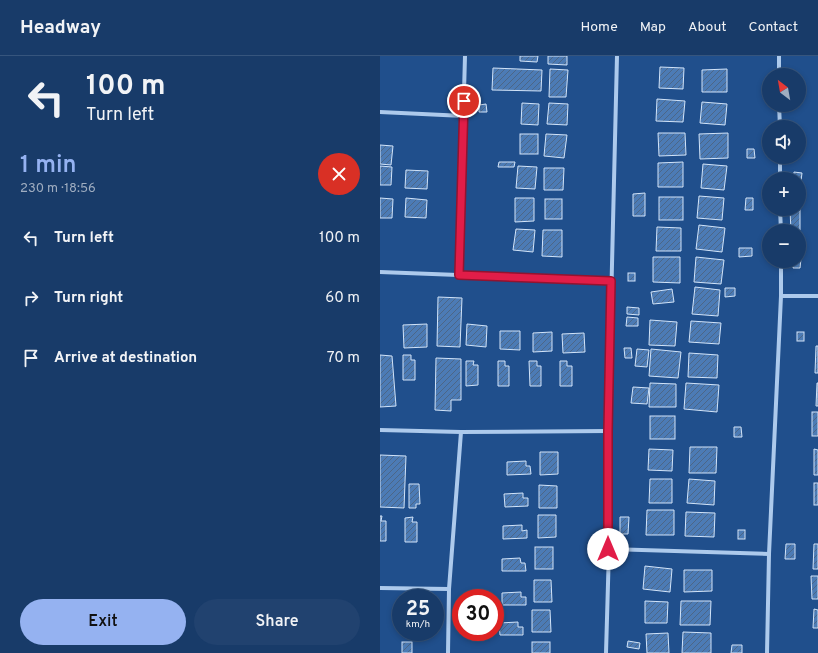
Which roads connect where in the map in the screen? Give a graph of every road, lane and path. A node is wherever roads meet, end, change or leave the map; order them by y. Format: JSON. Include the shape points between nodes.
{"nodes":[{"id":1,"x":465,"y":56,"type":"edge"},
{"id":2,"x":617,"y":56,"type":"edge"},
{"id":3,"x":779,"y":56,"type":"edge"},
{"id":4,"x":779,"y":68,"type":"edge"},
{"id":5,"x":380,"y":112,"type":"edge"},
{"id":6,"x":464,"y":116,"type":"junction"},
{"id":7,"x":781,"y":268,"type":"edge"},
{"id":8,"x":380,"y":272,"type":"edge"},
{"id":9,"x":459,"y":275,"type":"junction"},
{"id":10,"x":611,"y":281,"type":"junction"},
{"id":11,"x":781,"y":296,"type":"junction"},
{"id":12,"x":818,"y":296,"type":"edge"},
{"id":13,"x":380,"y":430,"type":"edge"},
{"id":14,"x":608,"y":431,"type":"junction"},
{"id":15,"x":461,"y":432,"type":"junction"},
{"id":16,"x":608,"y":549,"type":"junction"},
{"id":17,"x":769,"y":554,"type":"junction"},
{"id":18,"x":380,"y":588,"type":"edge"},
{"id":19,"x":449,"y":589,"type":"junction"},
{"id":20,"x":448,"y":653,"type":"edge"},
{"id":21,"x":606,"y":653,"type":"edge"},
{"id":22,"x":767,"y":653,"type":"edge"}],
"edges":[{"from":1,"to":6,"type":"street"},
{"from":2,"to":10,"type":"street"},
{"from":3,"to":4,"type":"street"},
{"from":5,"to":6,"type":"street"},
{"from":6,"to":9,"type":"street"},
{"from":7,"to":11,"type":"street"},
{"from":8,"to":9,"type":"street"},
{"from":9,"to":10,"type":"street"},
{"from":10,"to":14,"type":"street"},
{"from":11,"to":12,"type":"street"},
{"from":11,"to":17,"type":"street"},
{"from":13,"to":15,"type":"street"},
{"from":14,"to":15,"type":"street"},
{"from":14,"to":16,"type":"street"},
{"from":15,"to":19,"type":"street"},
{"from":16,"to":17,"type":"street"},
{"from":16,"to":21,"type":"street"},
{"from":17,"to":22,"type":"street"},
{"from":18,"to":19,"type":"street"},
{"from":19,"to":20,"type":"street"}]}
